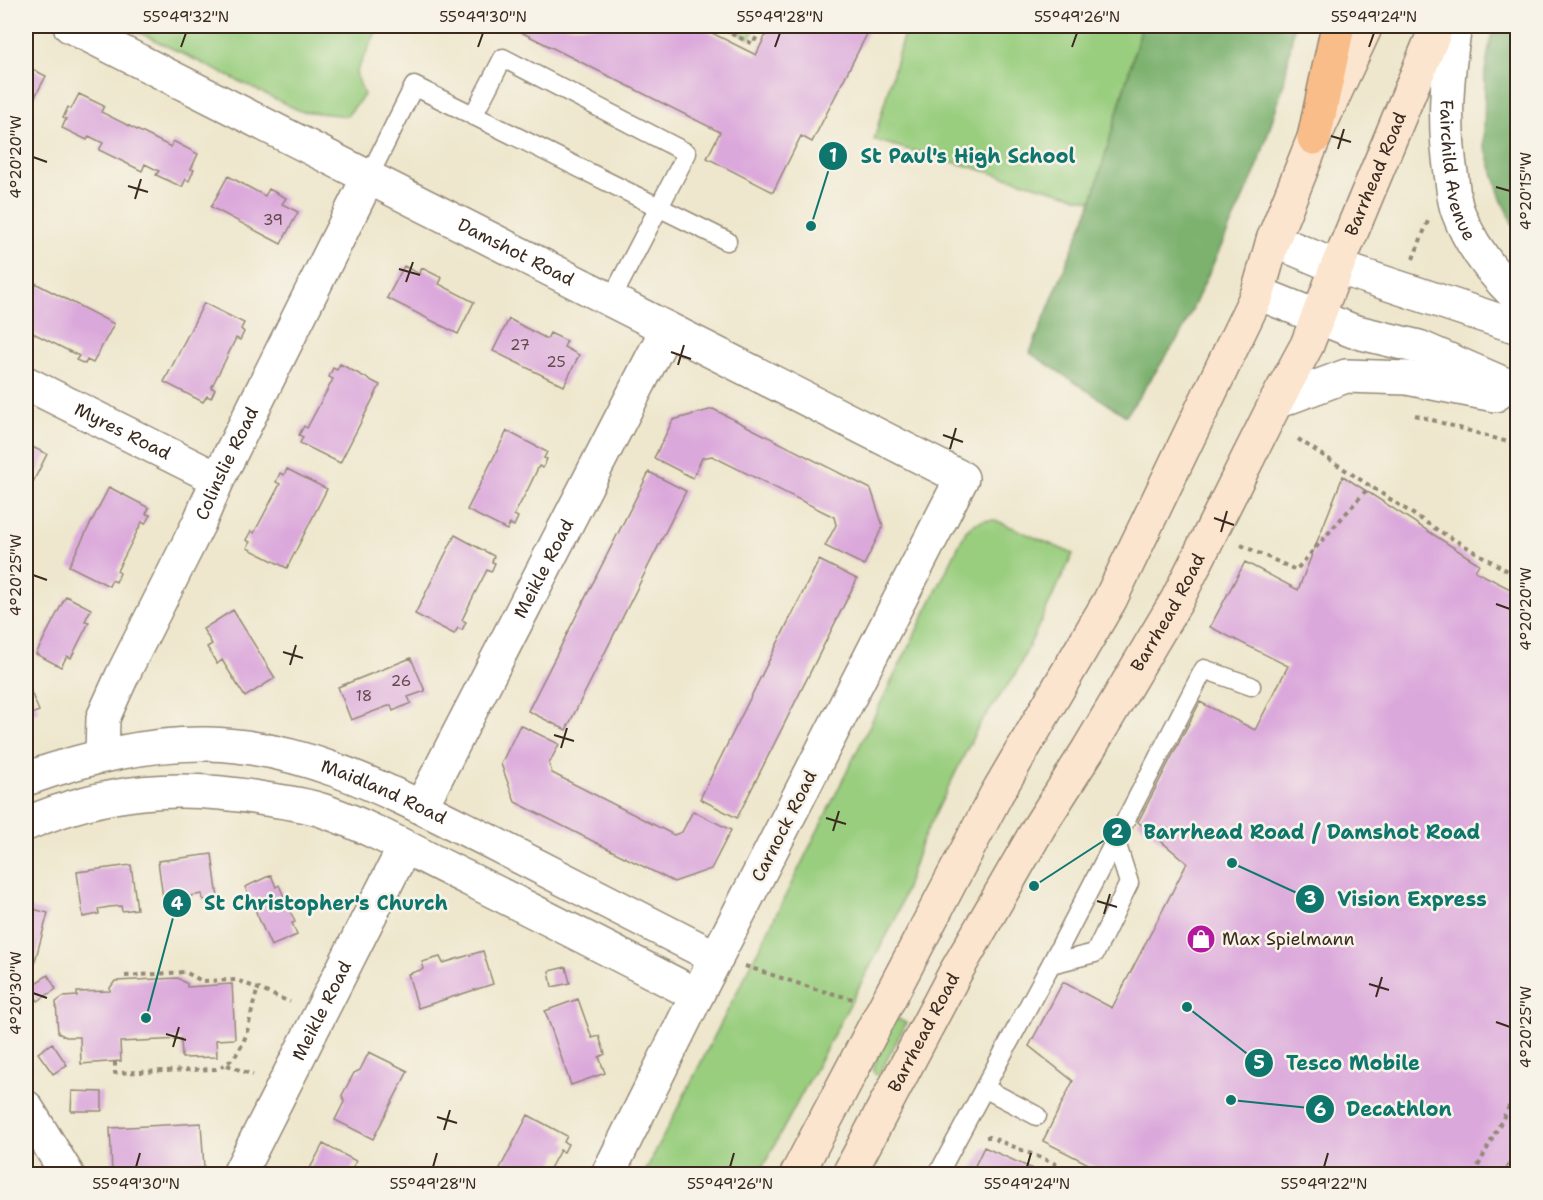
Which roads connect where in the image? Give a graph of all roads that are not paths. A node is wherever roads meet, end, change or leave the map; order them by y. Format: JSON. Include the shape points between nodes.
{"nodes":[{"id":1,"x":70,"y":26,"type":"edge"},
{"id":2,"x":1338,"y":26,"type":"edge"},
{"id":3,"x":1366,"y":26,"type":"edge"},
{"id":4,"x":1437,"y":26,"type":"edge"},
{"id":5,"x":1455,"y":26,"type":"edge"},
{"id":6,"x":473,"y":116,"type":"junction"},
{"id":7,"x":1314,"y":138,"type":"junction"},
{"id":8,"x":368,"y":178,"type":"junction"},
{"id":9,"x":658,"y":207,"type":"junction"},
{"id":10,"x":1273,"y":240,"type":"junction"},
{"id":11,"x":727,"y":241,"type":"dead end"},
{"id":12,"x":1337,"y":267,"type":"junction"},
{"id":13,"x":1258,"y":293,"type":"junction"},
{"id":14,"x":1518,"y":298,"type":"edge"},
{"id":15,"x":611,"y":300,"type":"junction"},
{"id":16,"x":1318,"y":316,"type":"junction"},
{"id":17,"x":1518,"y":327,"type":"edge"},
{"id":18,"x":667,"y":329,"type":"junction"},
{"id":19,"x":26,"y":383,"type":"edge"},
{"id":20,"x":1518,"y":390,"type":"edge"},
{"id":21,"x":1518,"y":399,"type":"edge"},
{"id":22,"x":1276,"y":402,"type":"junction"},
{"id":23,"x":962,"y":478,"type":"joint"},
{"id":24,"x":218,"y":479,"type":"junction"},
{"id":25,"x":1251,"y":687,"type":"dead end"},
{"id":26,"x":246,"y":747,"type":"junction"},
{"id":27,"x":102,"y":755,"type":"junction"},
{"id":28,"x":26,"y":779,"type":"edge"},
{"id":29,"x":237,"y":794,"type":"junction"},
{"id":30,"x":421,"y":807,"type":"junction"},
{"id":31,"x":26,"y":824,"type":"edge"},
{"id":32,"x":1115,"y":839,"type":"junction"},
{"id":33,"x":404,"y":848,"type":"junction"},
{"id":34,"x":552,"y":873,"type":"junction"},
{"id":35,"x":532,"y":910,"type":"junction"},
{"id":36,"x":726,"y":960,"type":"junction"},
{"id":37,"x":1051,"y":963,"type":"junction"},
{"id":38,"x":697,"y":995,"type":"junction"},
{"id":39,"x":984,"y":1088,"type":"junction"},
{"id":40,"x":26,"y":1107,"type":"edge"},
{"id":41,"x":1037,"y":1116,"type":"dead end"},
{"id":42,"x":805,"y":1172,"type":"edge"},
{"id":43,"x":67,"y":1174,"type":"edge"},
{"id":44,"x":239,"y":1174,"type":"edge"},
{"id":45,"x":608,"y":1174,"type":"edge"},
{"id":46,"x":849,"y":1174,"type":"edge"},
{"id":47,"x":938,"y":1174,"type":"edge"}],
"edges":[{"from":1,"to":8,"type":"street","name":"Damshot Road"},
{"from":2,"to":7,"type":"highway"},
{"from":3,"to":7,"type":"main road"},
{"from":4,"to":12,"type":"main road","name":"Barrhead Road"},
{"from":5,"to":14,"type":"street","name":"Fairchild Avenue","via":[[1445,116],[1457,211],[1497,278]]},
{"from":6,"to":8,"type":"lane","via":[[414,86]]},
{"from":6,"to":9,"type":"lane"},
{"from":6,"to":9,"type":"lane","via":[[503,58],[687,153]]},
{"from":7,"to":10,"type":"main road"},
{"from":8,"to":15,"type":"street","name":"Damshot Road"},
{"from":8,"to":24,"type":"street","name":"Colinslie Road"},
{"from":9,"to":11,"type":"lane"},
{"from":9,"to":15,"type":"lane"},
{"from":10,"to":12,"type":"street"},
{"from":10,"to":13,"type":"main road"},
{"from":12,"to":16,"type":"main road","name":"Barrhead Road"},
{"from":12,"to":17,"type":"street"},
{"from":13,"to":16,"type":"street"},
{"from":13,"to":42,"type":"main road","via":[[1110,600],[996,795]]},
{"from":15,"to":18,"type":"street","name":"Damshot Road"},
{"from":16,"to":20,"type":"street","via":[[1360,333],[1419,347]]},
{"from":16,"to":22,"type":"main road","name":"Barrhead Road"},
{"from":18,"to":23,"type":"street","name":"Damshot Road"},
{"from":18,"to":30,"type":"street","name":"Meikle Road"},
{"from":19,"to":24,"type":"street","name":"Myres Road"},
{"from":21,"to":22,"type":"street","via":[[1407,378],[1346,376]]},
{"from":22,"to":46,"type":"main road","name":"Barrhead Road","via":[[1177,600],[1022,856]]},
{"from":23,"to":36,"type":"street","name":"Carnock Road"},
{"from":24,"to":27,"type":"street","name":"Colinslie Road","via":[[103,718]]},
{"from":25,"to":32,"type":"lane","via":[[1204,669]]},
{"from":26,"to":27,"type":"street","name":"Maidland Road","via":[[171,746]]},
{"from":26,"to":29,"type":"street"},
{"from":26,"to":30,"type":"street","name":"Maidland Road","via":[[324,765]]},
{"from":27,"to":28,"type":"street","name":"Maidland Road"},
{"from":29,"to":31,"type":"street","via":[[186,790],[119,794]]},
{"from":29,"to":33,"type":"street","via":[[326,811]]},
{"from":30,"to":34,"type":"street","name":"Maidland Road"},
{"from":32,"to":37,"type":"lane"},
{"from":32,"to":37,"type":"lane","via":[[1129,883],[1095,953]]},
{"from":33,"to":35,"type":"street"},
{"from":33,"to":44,"type":"street","name":"Meikle Road"},
{"from":34,"to":35,"type":"street"},
{"from":34,"to":36,"type":"street","name":"Maidland Road"},
{"from":35,"to":38,"type":"street"},
{"from":36,"to":38,"type":"street","name":"Carnock Road"},
{"from":37,"to":39,"type":"lane"},
{"from":38,"to":45,"type":"street","name":"Carnock Road"},
{"from":39,"to":41,"type":"lane"},
{"from":39,"to":47,"type":"lane"},
{"from":40,"to":43,"type":"street"}]}
